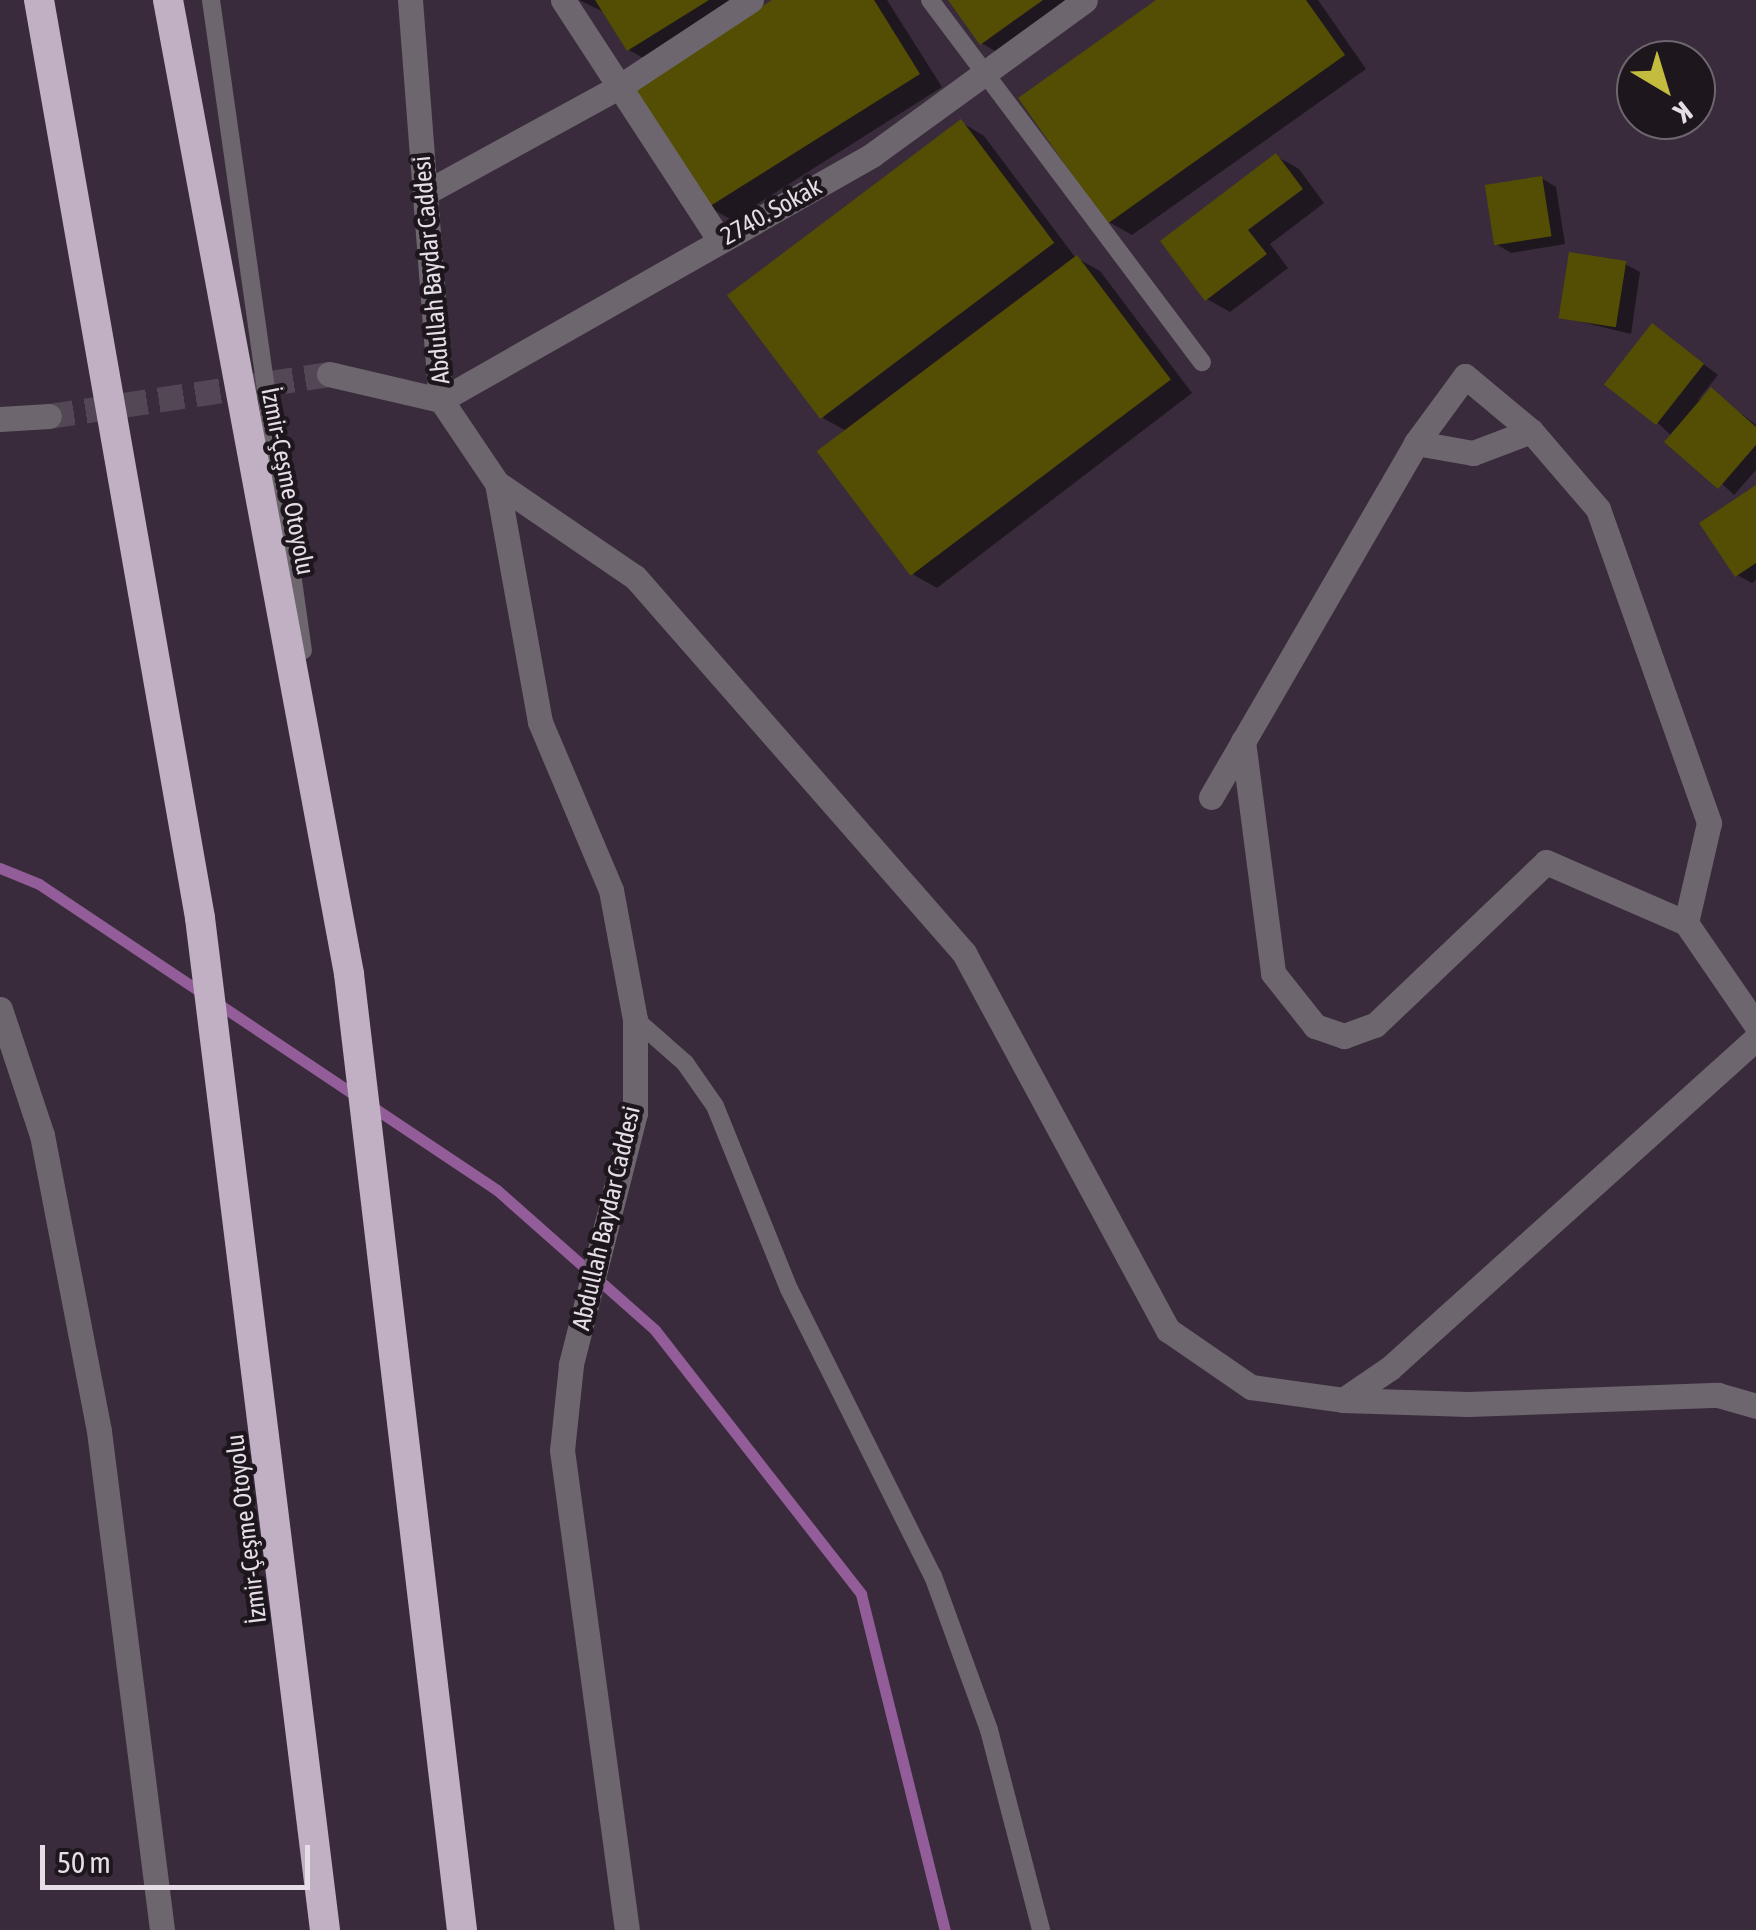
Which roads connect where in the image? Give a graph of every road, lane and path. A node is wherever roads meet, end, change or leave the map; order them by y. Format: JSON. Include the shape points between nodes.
{"nodes":[{"id":1,"x":39,"y":0,"type":"edge"},
{"id":2,"x":168,"y":0,"type":"edge"},
{"id":3,"x":211,"y":0,"type":"edge"},
{"id":4,"x":410,"y":0,"type":"edge"},
{"id":5,"x":563,"y":0,"type":"edge"},
{"id":6,"x":751,"y":0,"type":"edge"},
{"id":7,"x":930,"y":0,"type":"edge"},
{"id":8,"x":1085,"y":0,"type":"edge"},
{"id":9,"x":981,"y":76,"type":"junction"},
{"id":10,"x":619,"y":87,"type":"junction"},
{"id":11,"x":425,"y":194,"type":"junction"},
{"id":12,"x":719,"y":239,"type":"junction"},
{"id":13,"x":1202,"y":362,"type":"dead end"},
{"id":14,"x":329,"y":374,"type":"tunnel mouth"},
{"id":15,"x":442,"y":400,"type":"junction"},
{"id":16,"x":49,"y":416,"type":"tunnel mouth"},
{"id":17,"x":0,"y":419,"type":"edge"},
{"id":18,"x":1531,"y":431,"type":"junction"},
{"id":19,"x":1416,"y":443,"type":"junction"},
{"id":20,"x":498,"y":483,"type":"junction"},
{"id":21,"x":1243,"y":741,"type":"junction"},
{"id":22,"x":1211,"y":796,"type":"dead end"},
{"id":23,"x":1686,"y":922,"type":"junction"},
{"id":24,"x":349,"y":974,"type":"junction"},
{"id":25,"x":0,"y":1009,"type":"edge"},
{"id":26,"x":635,"y":1019,"type":"junction"},
{"id":27,"x":1756,"y":1025,"type":"edge"},
{"id":28,"x":1756,"y":1039,"type":"edge"},
{"id":29,"x":1342,"y":1400,"type":"junction"},
{"id":30,"x":1756,"y":1406,"type":"edge"},
{"id":31,"x":162,"y":1930,"type":"edge"},
{"id":32,"x":324,"y":1930,"type":"edge"},
{"id":33,"x":462,"y":1930,"type":"edge"},
{"id":34,"x":627,"y":1930,"type":"edge"},
{"id":35,"x":1042,"y":1930,"type":"edge"}],
"edges":[{"from":1,"to":32,"type":"highway","name":"İzmir-Çeşme Otoyolu","via":[[200,918]]},
{"from":2,"to":24,"type":"highway","name":"İzmir-Çeşme Otoyolu"},
{"from":3,"to":24,"type":"lane"},
{"from":4,"to":11,"type":"street","name":"Abdullah Baydar Caddesi"},
{"from":5,"to":10,"type":"street"},
{"from":6,"to":10,"type":"street"},
{"from":7,"to":9,"type":"lane"},
{"from":8,"to":9,"type":"street","name":"2740. Sokak"},
{"from":9,"to":12,"type":"street","name":"2740. Sokak","via":[[872,155]]},
{"from":9,"to":13,"type":"lane"},
{"from":10,"to":11,"type":"street"},
{"from":10,"to":12,"type":"street"},
{"from":11,"to":15,"type":"street","name":"Abdullah Baydar Caddesi"},
{"from":12,"to":15,"type":"street","name":"2740. Sokak"},
{"from":14,"to":15,"type":"street"},
{"from":15,"to":20,"type":"street","name":"Abdullah Baydar Caddesi"},
{"from":16,"to":17,"type":"street"},
{"from":18,"to":19,"type":"street","via":[[1473,453]]},
{"from":18,"to":19,"type":"street","via":[[1465,376]]},
{"from":18,"to":23,"type":"street","via":[[1598,509],[1710,823]]},
{"from":19,"to":21,"type":"street"},
{"from":20,"to":26,"type":"street","name":"Abdullah Baydar Caddesi","via":[[540,722],[610,890]]},
{"from":20,"to":29,"type":"street","via":[[635,577],[964,952],[1168,1330],[1251,1388]]},
{"from":21,"to":22,"type":"street"},
{"from":21,"to":23,"type":"street","via":[[1273,972],[1315,1026],[1344,1036],[1375,1025],[1546,862]]},
{"from":23,"to":27,"type":"street"},
{"from":24,"to":33,"type":"highway","name":"İzmir-Çeşme Otoyolu"},
{"from":25,"to":31,"type":"street","via":[[42,1135],[99,1432]]},
{"from":26,"to":34,"type":"street","name":"Abdullah Baydar Caddesi","via":[[634,1113],[570,1365],[562,1450]]},
{"from":26,"to":35,"type":"lane","via":[[685,1063],[715,1106],[789,1289],[933,1576],[989,1730]]},
{"from":28,"to":29,"type":"street","via":[[1390,1368]]},
{"from":29,"to":30,"type":"street","via":[[1468,1404],[1718,1394]]}]}
